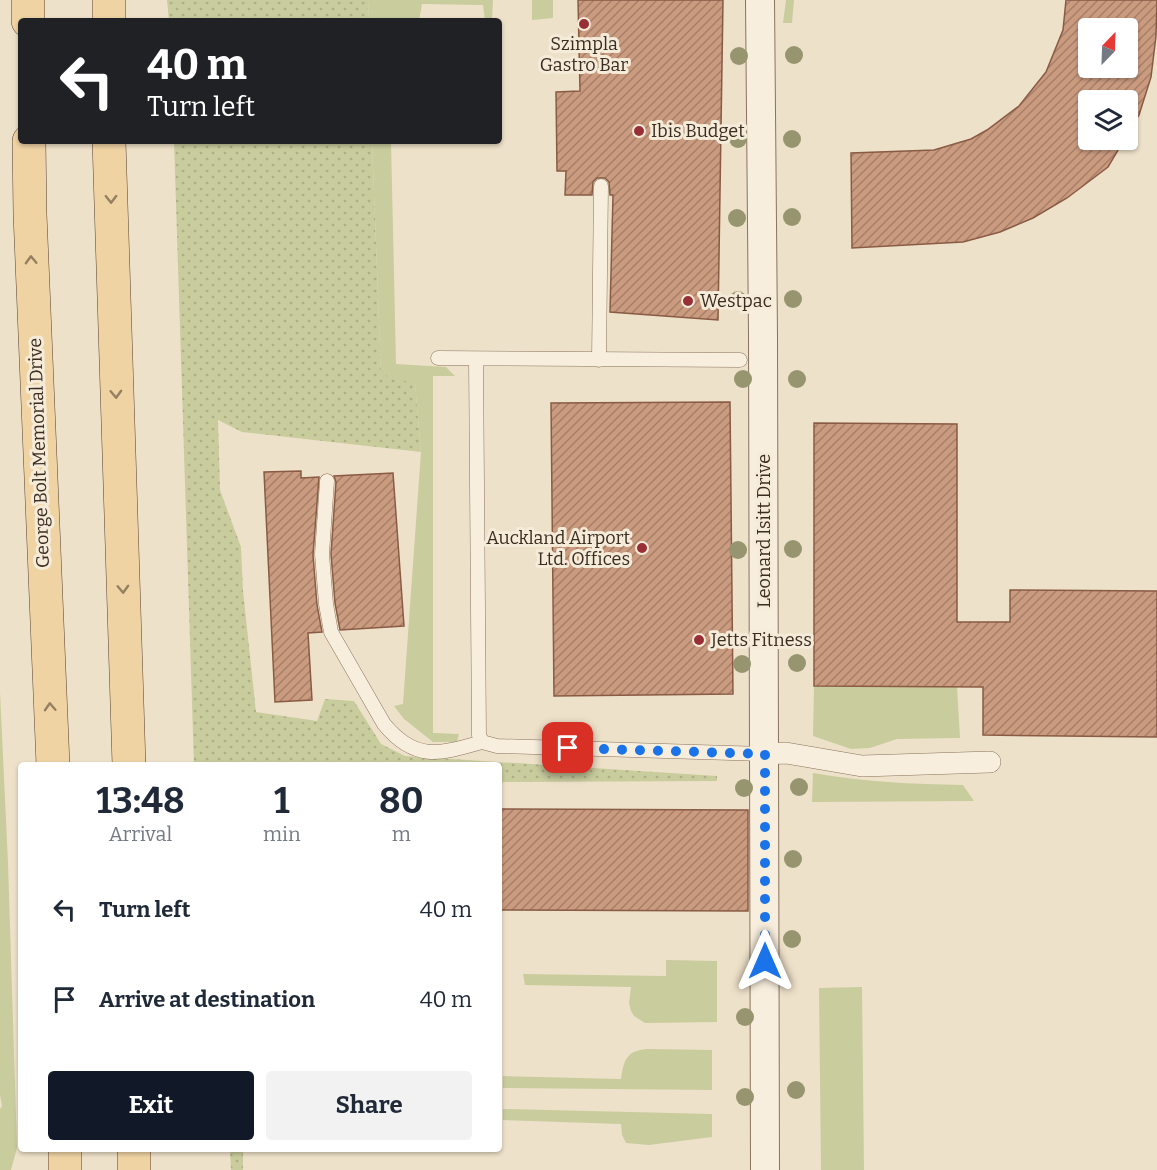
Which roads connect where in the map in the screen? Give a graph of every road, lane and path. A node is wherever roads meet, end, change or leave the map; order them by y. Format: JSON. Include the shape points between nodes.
{"nodes":[{"id":1,"x":28,"y":0,"type":"edge"},
{"id":2,"x":109,"y":0,"type":"edge"},
{"id":3,"x":760,"y":0,"type":"edge"},
{"id":4,"x":28,"y":18,"type":"edge"},
{"id":5,"x":109,"y":18,"type":"edge"},
{"id":6,"x":29,"y":144,"type":"edge"},
{"id":7,"x":109,"y":144,"type":"edge"},
{"id":8,"x":601,"y":186,"type":"dead end"},
{"id":9,"x":438,"y":358,"type":"dead end"},
{"id":10,"x":476,"y":359,"type":"junction"},
{"id":11,"x":599,"y":360,"type":"junction"},
{"id":12,"x":740,"y":360,"type":"dead end"},
{"id":13,"x":327,"y":481,"type":"dead end"},
{"id":14,"x":482,"y":742,"type":"junction"},
{"id":15,"x":765,"y":754,"type":"junction"},
{"id":16,"x":53,"y":762,"type":"edge"},
{"id":17,"x":129,"y":762,"type":"edge"},
{"id":18,"x":990,"y":762,"type":"dead end"},
{"id":19,"x":65,"y":1152,"type":"edge"},
{"id":20,"x":134,"y":1152,"type":"edge"},
{"id":21,"x":65,"y":1170,"type":"edge"},
{"id":22,"x":134,"y":1170,"type":"edge"},
{"id":23,"x":765,"y":1170,"type":"edge"}],
"edges":[{"from":1,"to":4,"type":"main road"},
{"from":2,"to":5,"type":"main road"},
{"from":3,"to":15,"type":"street","name":"Leonard Isitt Drive"},
{"from":16,"to":6,"type":"main road","name":"George Bolt Memorial Drive","one_way":true},
{"from":7,"to":17,"type":"main road","one_way":true},
{"from":8,"to":11,"type":"lane"},
{"from":9,"to":10,"type":"lane"},
{"from":10,"to":11,"type":"lane"},
{"from":10,"to":14,"type":"lane"},
{"from":11,"to":12,"type":"lane"},
{"from":13,"to":14,"type":"lane","via":[[322,554],[332,632],[384,724],[409,748],[432,752]]},
{"from":14,"to":15,"type":"lane","via":[[497,746]]},
{"from":15,"to":18,"type":"street","via":[[786,753],[862,766]]},
{"from":15,"to":23,"type":"street","name":"Leonard Isitt Drive"},
{"from":19,"to":21,"type":"main road"},
{"from":20,"to":22,"type":"main road"}]}
